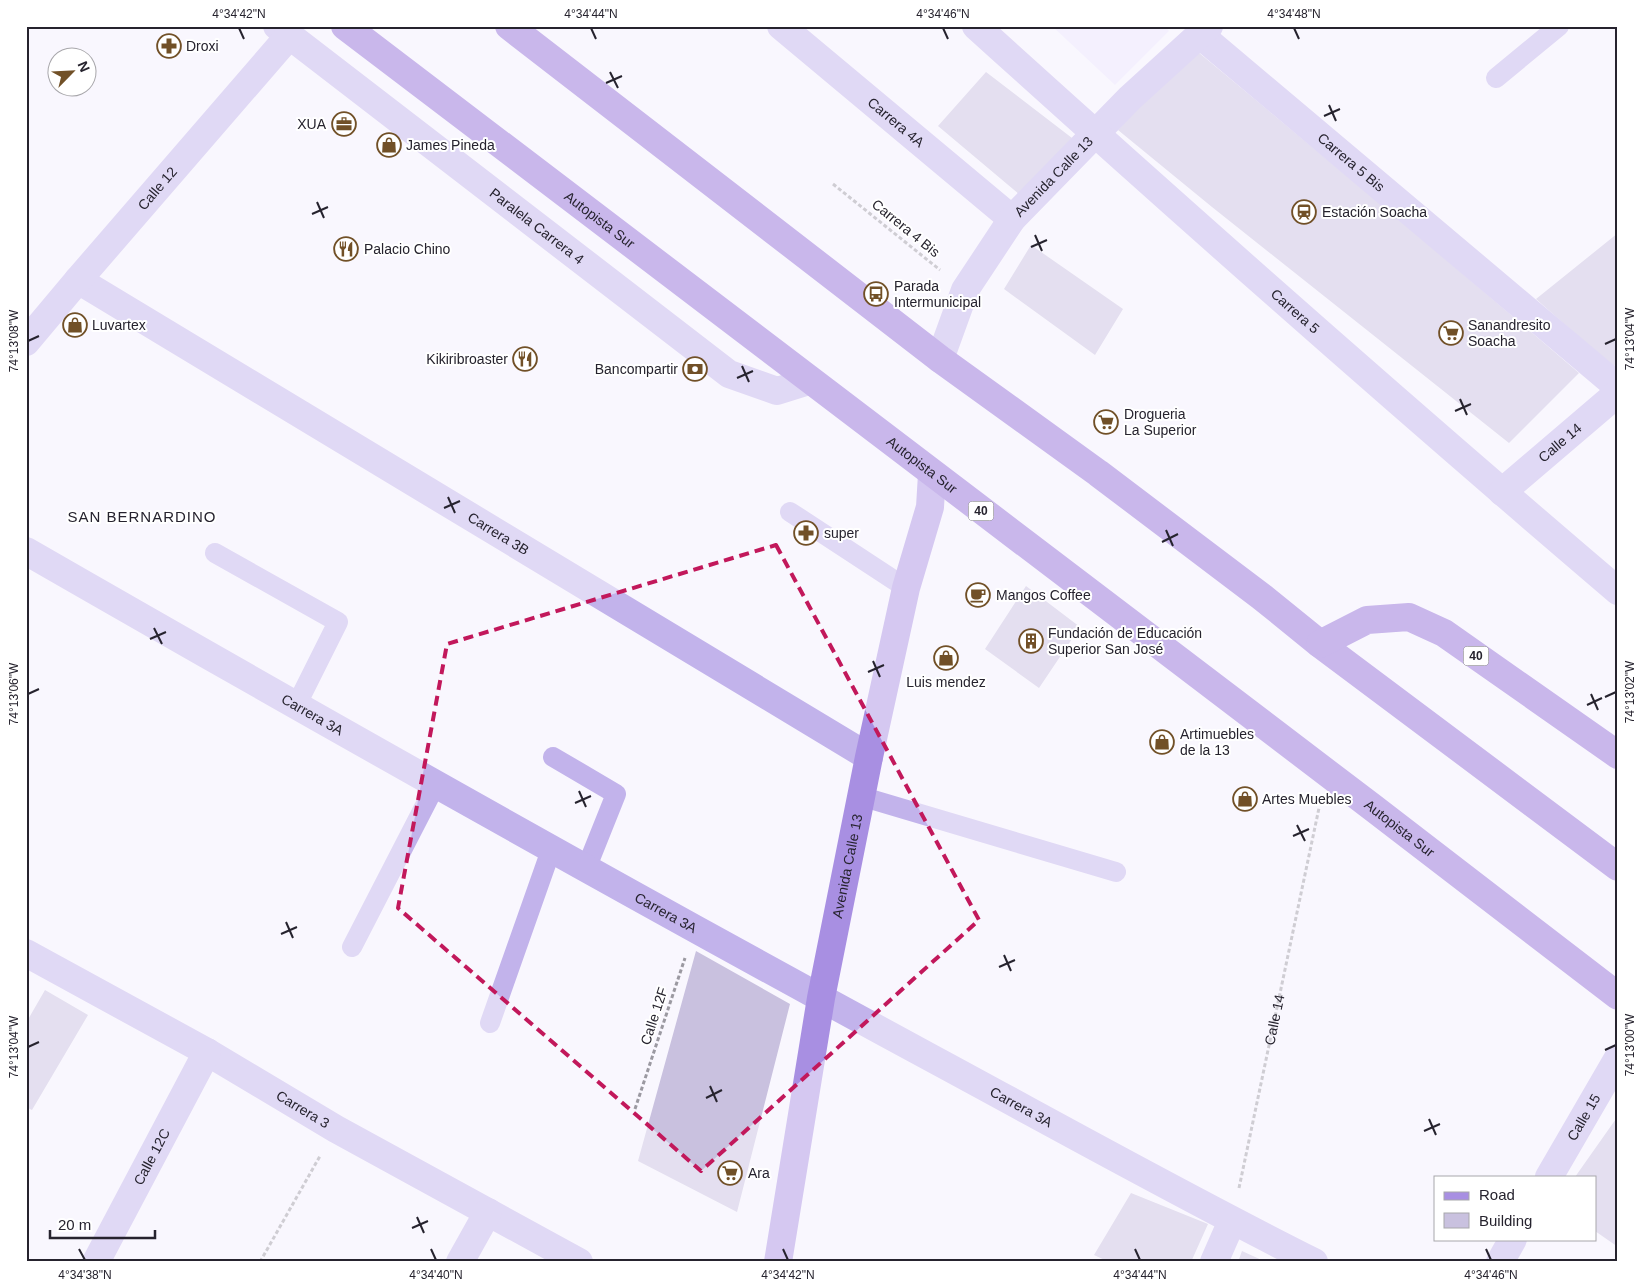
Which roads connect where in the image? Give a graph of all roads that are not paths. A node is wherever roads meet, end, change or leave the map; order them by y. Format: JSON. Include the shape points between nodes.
{"nodes":[{"id":1,"x":344,"y":26,"type":"edge"},
{"id":2,"x":509,"y":26,"type":"edge"},
{"id":3,"x":780,"y":26,"type":"edge"},
{"id":4,"x":976,"y":26,"type":"edge"},
{"id":5,"x":1559,"y":26,"type":"edge"},
{"id":6,"x":1204,"y":30,"type":"edge"},
{"id":7,"x":283,"y":31,"type":"edge"},
{"id":8,"x":1496,"y":78,"type":"dead end"},
{"id":9,"x":1095,"y":134,"type":"junction"},
{"id":10,"x":1012,"y":219,"type":"junction"},
{"id":11,"x":78,"y":280,"type":"junction"},
{"id":12,"x":26,"y":342,"type":"edge"},
{"id":13,"x":940,"y":359,"type":"junction"},
{"id":14,"x":810,"y":381,"type":"junction"},
{"id":15,"x":1618,"y":387,"type":"edge"},
{"id":16,"x":1618,"y":393,"type":"edge"},
{"id":17,"x":932,"y":474,"type":"junction"},
{"id":18,"x":1502,"y":492,"type":"junction"},
{"id":19,"x":790,"y":512,"type":"dead end"},
{"id":20,"x":26,"y":551,"type":"edge"},
{"id":21,"x":215,"y":553,"type":"dead end"},
{"id":22,"x":906,"y":588,"type":"junction"},
{"id":23,"x":1618,"y":591,"type":"edge"},
{"id":24,"x":1320,"y":644,"type":"junction"},
{"id":25,"x":296,"y":706,"type":"junction"},
{"id":26,"x":1618,"y":755,"type":"edge"},
{"id":27,"x":869,"y":756,"type":"junction"},
{"id":28,"x":553,"y":757,"type":"dead end"},
{"id":29,"x":436,"y":784,"type":"junction"},
{"id":30,"x":860,"y":796,"type":"junction"},
{"id":31,"x":551,"y":850,"type":"junction"},
{"id":32,"x":1618,"y":867,"type":"edge"},
{"id":33,"x":586,"y":869,"type":"junction"},
{"id":34,"x":1116,"y":872,"type":"dead end"},
{"id":35,"x":352,"y":947,"type":"dead end"},
{"id":36,"x":26,"y":953,"type":"edge"},
{"id":37,"x":1618,"y":996,"type":"edge"},
{"id":38,"x":820,"y":998,"type":"junction"},
{"id":39,"x":490,"y":1023,"type":"dead end"},
{"id":40,"x":207,"y":1052,"type":"junction"},
{"id":41,"x":1618,"y":1058,"type":"edge"},
{"id":42,"x":1550,"y":1176,"type":"edge"},
{"id":43,"x":488,"y":1212,"type":"junction"},
{"id":44,"x":1232,"y":1221,"type":"junction"},
{"id":45,"x":1512,"y":1240,"type":"edge"},
{"id":46,"x":96,"y":1262,"type":"edge"},
{"id":47,"x":460,"y":1262,"type":"edge"},
{"id":48,"x":579,"y":1262,"type":"edge"},
{"id":49,"x":778,"y":1262,"type":"edge"},
{"id":50,"x":1214,"y":1262,"type":"edge"},
{"id":51,"x":1314,"y":1262,"type":"edge"},
{"id":52,"x":1500,"y":1262,"type":"edge"}],
"edges":[{"from":1,"to":14,"type":"highway","name":"Autopista Sur","number":"40"},
{"from":2,"to":13,"type":"highway"},
{"from":3,"to":10,"type":"street","name":"Carrera 4A"},
{"from":4,"to":9,"type":"street","name":"Carrera 5"},
{"from":5,"to":8,"type":"lane"},
{"from":6,"to":9,"type":"street","name":"Avenida Calle 13"},
{"from":6,"to":15,"type":"street","name":"Carrera 5 Bis"},
{"from":7,"to":11,"type":"street","name":"Calle 12"},
{"from":7,"to":14,"type":"street","name":"Paralela Carrera 4","via":[[730,374],[777,391]]},
{"from":9,"to":10,"type":"street","name":"Avenida Calle 13"},
{"from":9,"to":18,"type":"street","name":"Carrera 5"},
{"from":10,"to":13,"type":"street","name":"Avenida Calle 13","via":[[966,290]]},
{"from":11,"to":12,"type":"street","name":"Calle 12"},
{"from":11,"to":27,"type":"street","name":"Carrera 3B"},
{"from":13,"to":24,"type":"highway","via":[[1098,473]]},
{"from":14,"to":17,"type":"highway","name":"Autopista Sur","number":"40"},
{"from":16,"to":18,"type":"street","name":"Calle 14"},
{"from":17,"to":22,"type":"main road","name":"Avenida Calle 13","via":[[930,507]]},
{"from":17,"to":37,"type":"highway","name":"Autopista Sur","number":"40"},
{"from":18,"to":23,"type":"street","name":"Carrera 5"},
{"from":19,"to":22,"type":"lane"},
{"from":20,"to":25,"type":"street","name":"Carrera 3A"},
{"from":21,"to":25,"type":"lane","via":[[338,622]]},
{"from":22,"to":27,"type":"main road","name":"Avenida Calle 13"},
{"from":24,"to":26,"type":"highway","number":"40","via":[[1367,620],[1409,617],[1444,633]]},
{"from":24,"to":32,"type":"highway"},
{"from":25,"to":29,"type":"street","name":"Carrera 3A"},
{"from":27,"to":30,"type":"main road","name":"Avenida Calle 13"},
{"from":28,"to":33,"type":"lane","via":[[616,794]]},
{"from":29,"to":31,"type":"street","name":"Carrera 3A"},
{"from":29,"to":35,"type":"lane"},
{"from":30,"to":34,"type":"lane"},
{"from":30,"to":38,"type":"main road","name":"Avenida Calle 13"},
{"from":31,"to":33,"type":"street","name":"Carrera 3A"},
{"from":31,"to":39,"type":"lane"},
{"from":33,"to":38,"type":"street","name":"Carrera 3A"},
{"from":36,"to":40,"type":"street","name":"Carrera 3"},
{"from":38,"to":44,"type":"street","name":"Carrera 3A"},
{"from":38,"to":49,"type":"main road","name":"Avenida Calle 13"},
{"from":40,"to":43,"type":"street","name":"Carrera 3","via":[[336,1129]]},
{"from":40,"to":46,"type":"street","name":"Calle 12C"},
{"from":41,"to":42,"type":"street","name":"Calle 15"},
{"from":43,"to":47,"type":"street"},
{"from":43,"to":48,"type":"street","name":"Carrera 3"},
{"from":44,"to":50,"type":"street"},
{"from":44,"to":51,"type":"street","name":"Carrera 3A"},
{"from":45,"to":52,"type":"street"}]}
